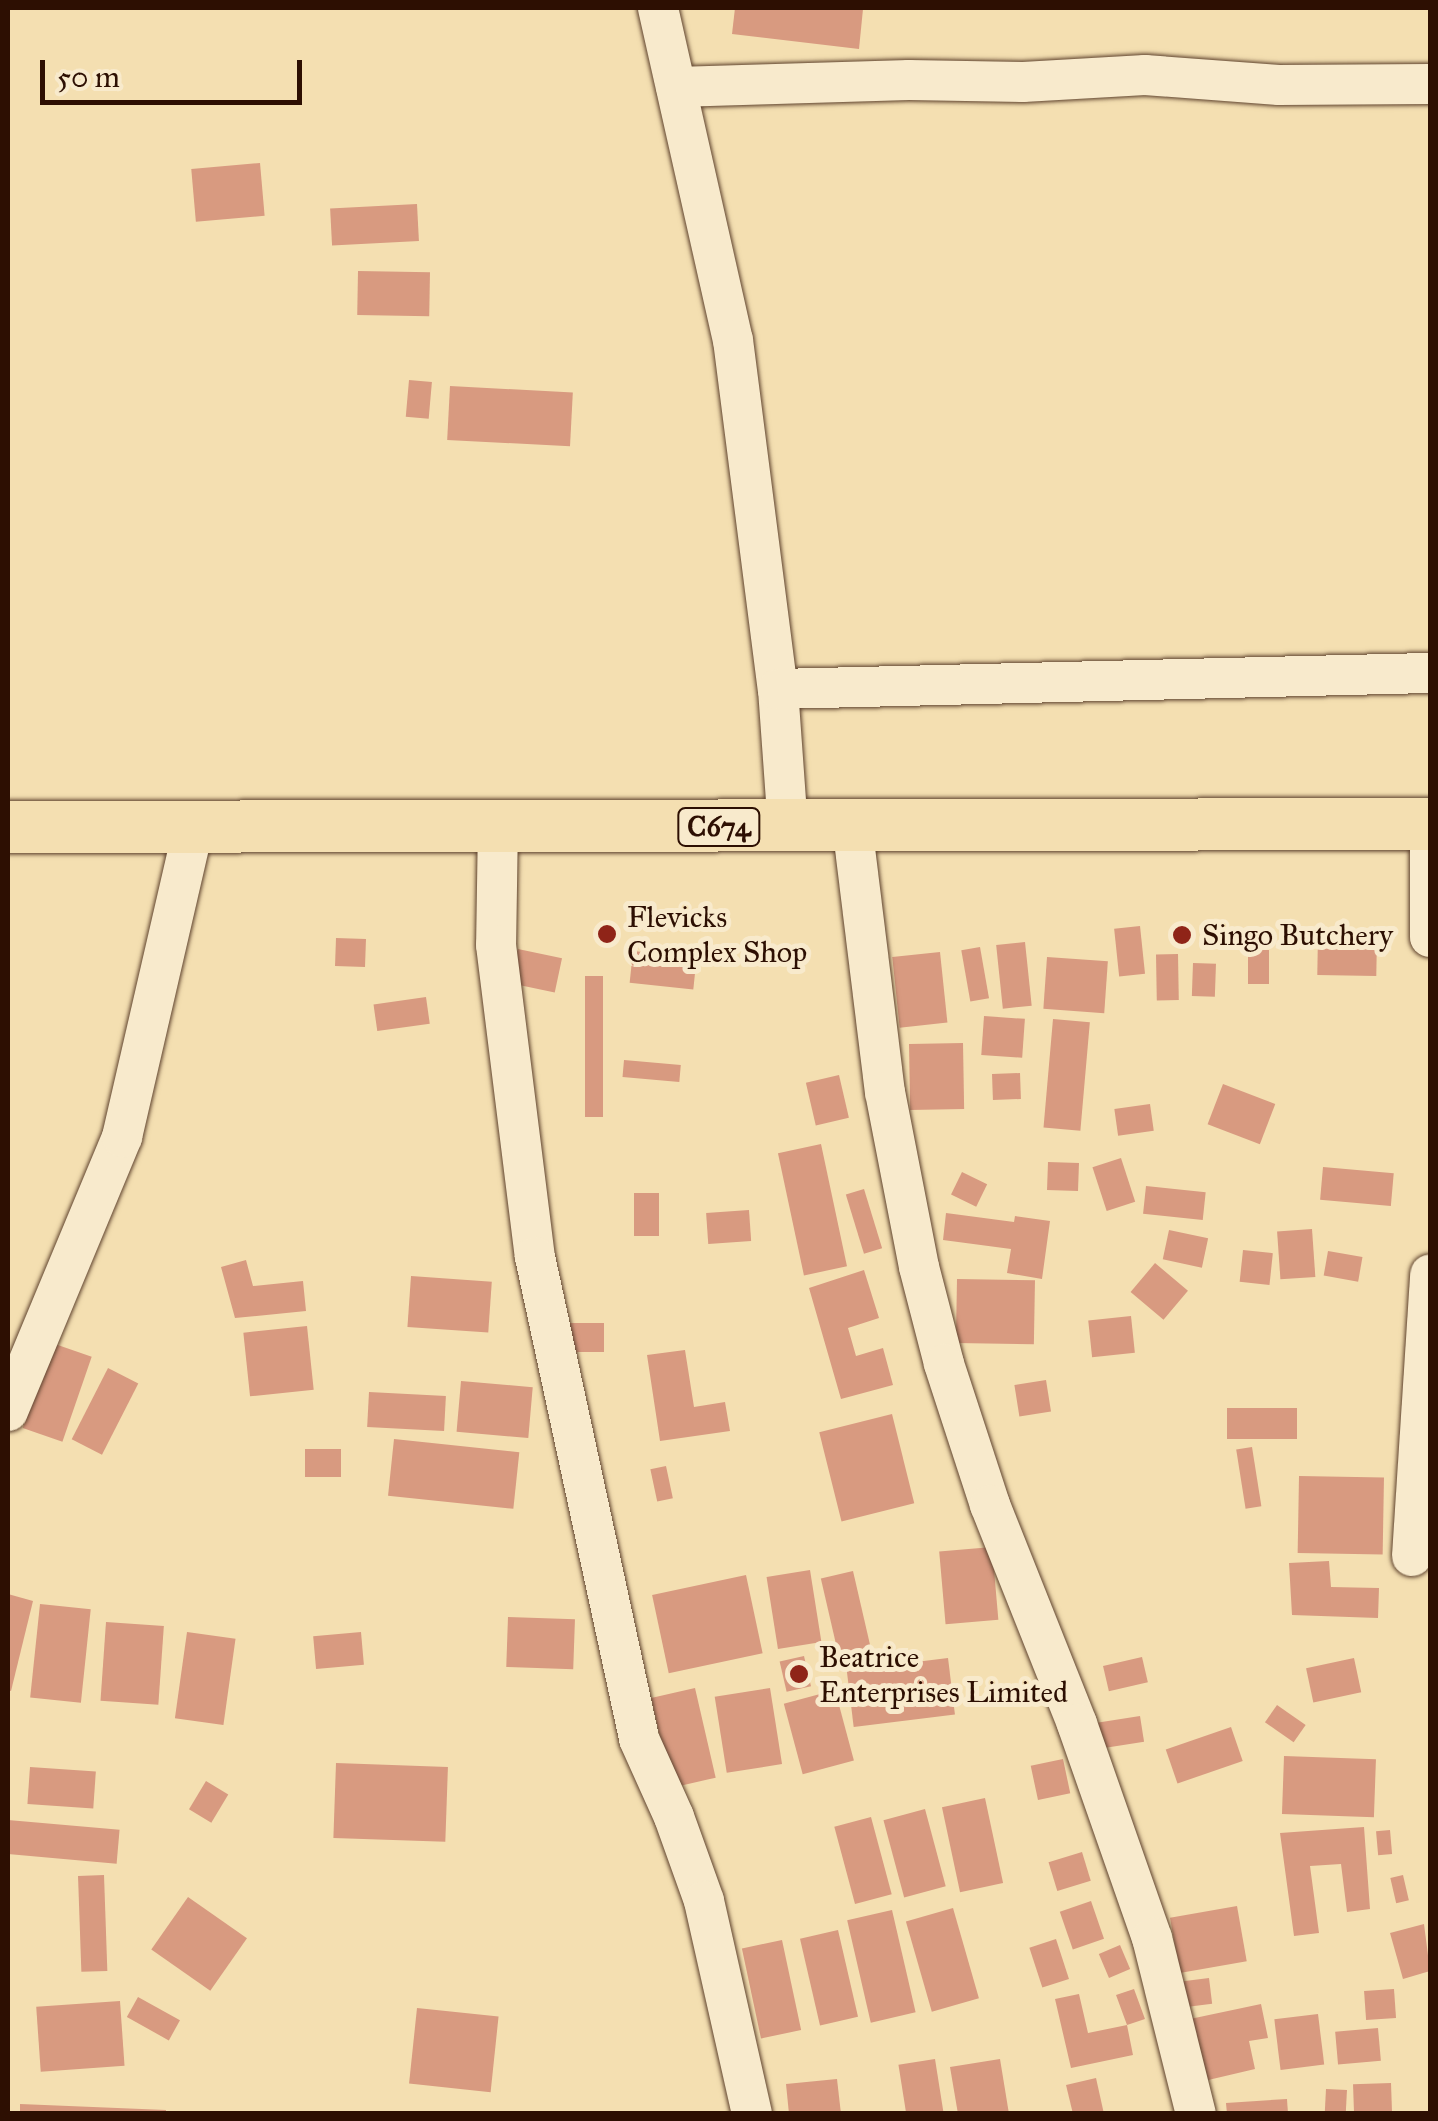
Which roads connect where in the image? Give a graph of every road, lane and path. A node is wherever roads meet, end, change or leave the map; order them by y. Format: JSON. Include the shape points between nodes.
{"nodes":[{"id":1,"x":658,"y":8,"type":"edge"},
{"id":2,"x":1430,"y":84,"type":"edge"},
{"id":3,"x":676,"y":87,"type":"junction"},
{"id":4,"x":1430,"y":673,"type":"edge"},
{"id":5,"x":778,"y":689,"type":"junction"},
{"id":6,"x":498,"y":823,"type":"junction"},
{"id":7,"x":852,"y":824,"type":"junction"},
{"id":8,"x":1430,"y":824,"type":"edge"},
{"id":9,"x":194,"y":826,"type":"junction"},
{"id":10,"x":8,"y":827,"type":"edge"},
{"id":11,"x":788,"y":828,"type":"junction"},
{"id":12,"x":1430,"y":937,"type":"edge"},
{"id":13,"x":1430,"y":1275,"type":"edge"},
{"id":14,"x":8,"y":1411,"type":"edge"},
{"id":15,"x":1412,"y":1556,"type":"dead end"},
{"id":16,"x":752,"y":2114,"type":"edge"},
{"id":17,"x":1196,"y":2114,"type":"edge"}],
"edges":[{"from":1,"to":3,"type":"street"},
{"from":2,"to":3,"type":"street","via":[[1279,86],[1145,74]]},
{"from":3,"to":5,"type":"street","via":[[733,340]]},
{"from":4,"to":5,"type":"street"},
{"from":5,"to":11,"type":"street"},
{"from":6,"to":9,"type":"main road","number":"C674"},
{"from":6,"to":11,"type":"main road","number":"C674"},
{"from":6,"to":16,"type":"street","via":[[496,945],[535,1257],[639,1739],[704,1901]]},
{"from":7,"to":8,"type":"main road","number":"C674"},
{"from":7,"to":11,"type":"main road","number":"C674"},
{"from":7,"to":17,"type":"street","via":[[886,1092],[927,1299],[990,1505],[1078,1724],[1152,1938]]},
{"from":8,"to":12,"type":"street"},
{"from":9,"to":10,"type":"main road","number":"C674"},
{"from":9,"to":14,"type":"street","via":[[122,1137]]},
{"from":13,"to":15,"type":"street"}]}
